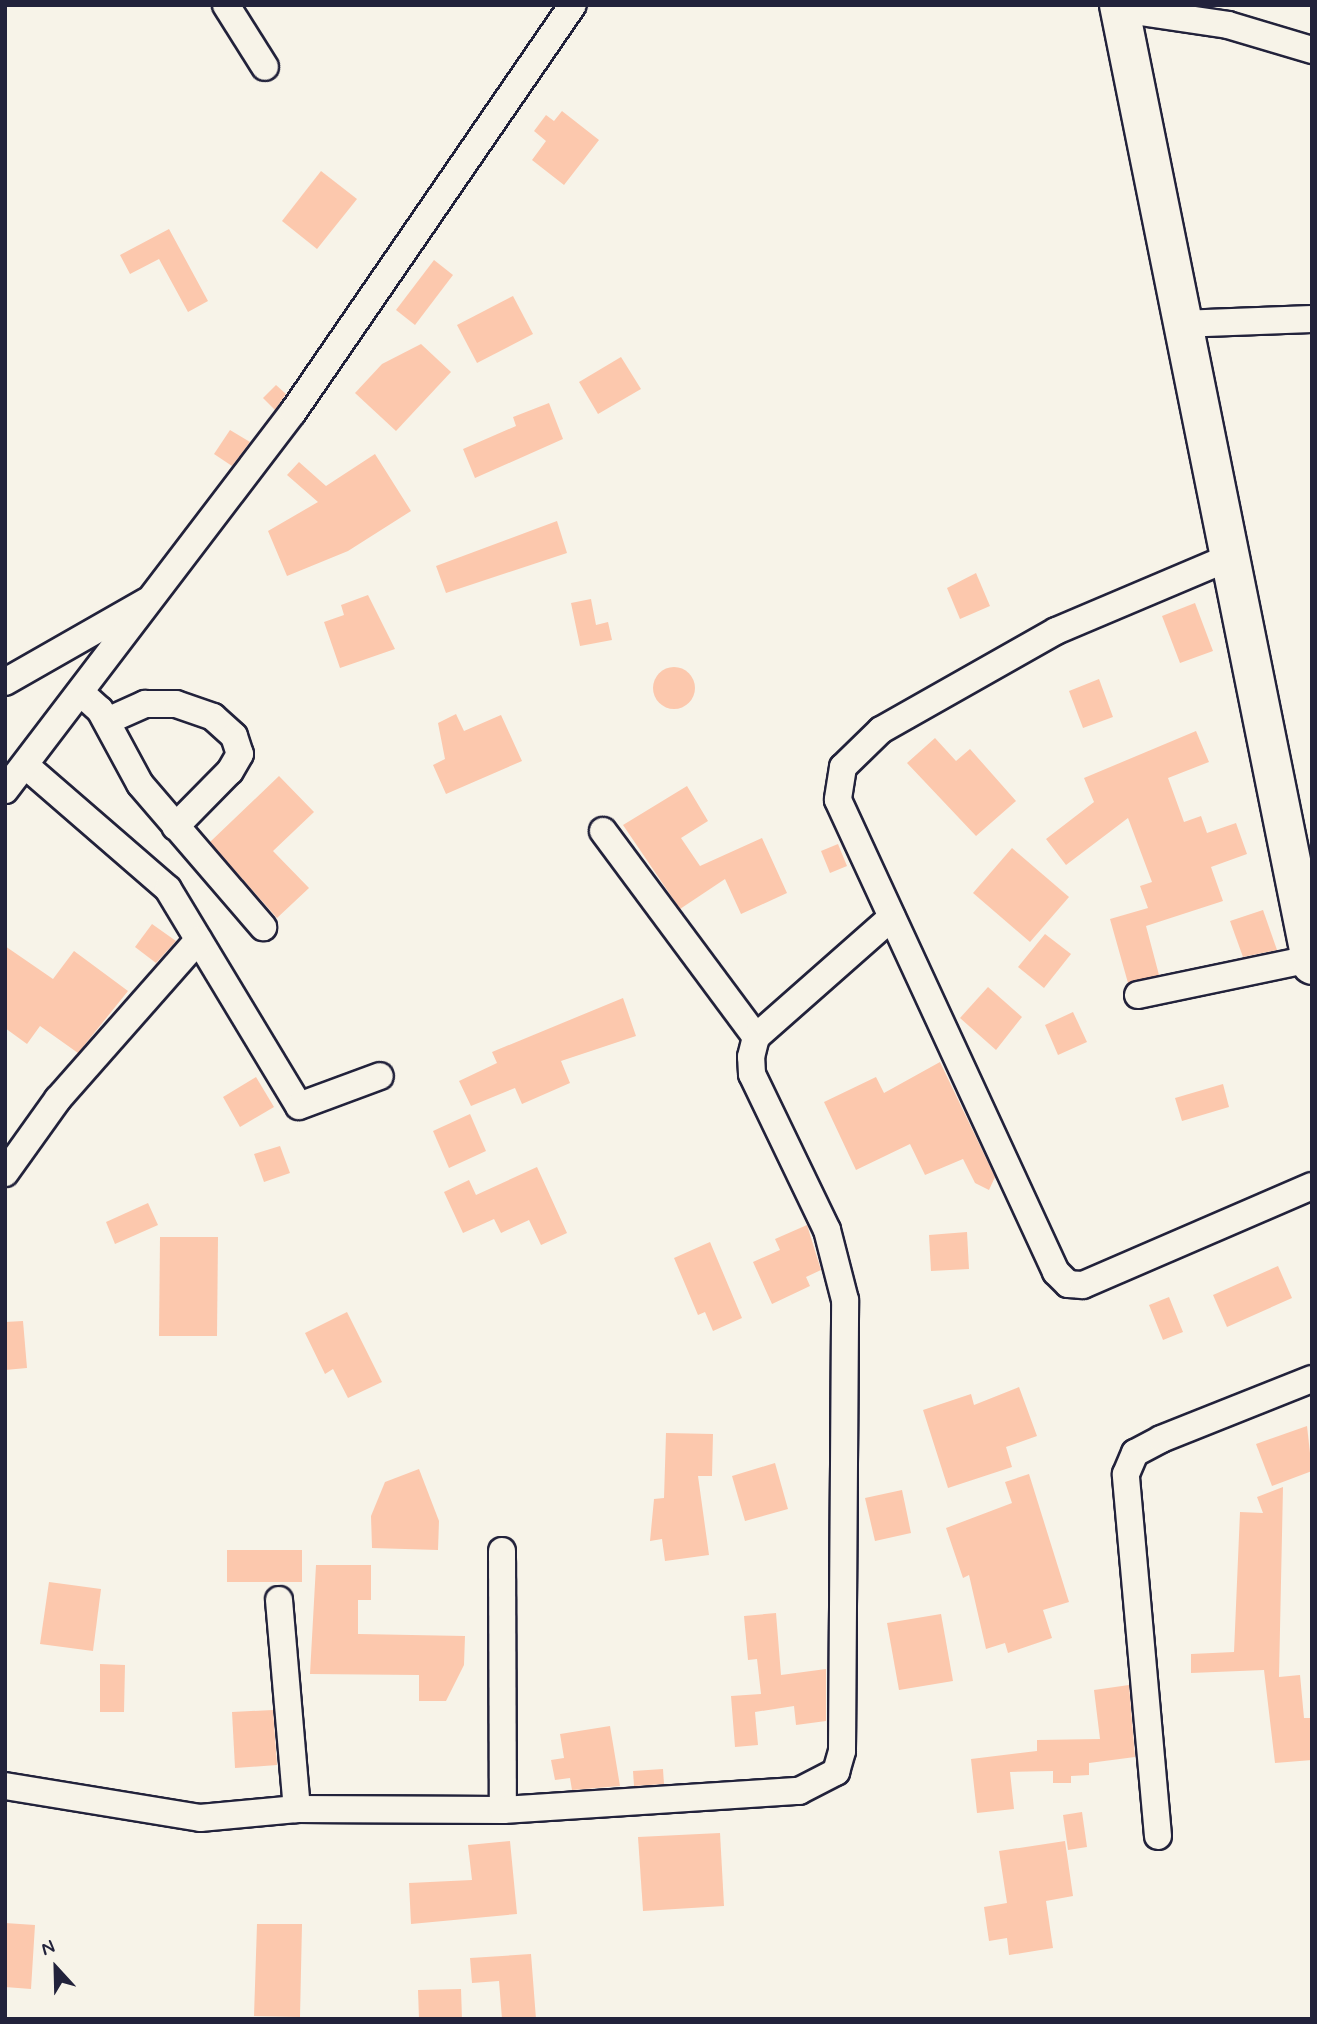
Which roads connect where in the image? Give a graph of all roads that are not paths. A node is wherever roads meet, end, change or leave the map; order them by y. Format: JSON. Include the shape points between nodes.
{"nodes":[{"id":1,"x":226,"y":5,"type":"edge"},
{"id":2,"x":573,"y":5,"type":"edge"},
{"id":3,"x":1119,"y":7,"type":"edge"},
{"id":4,"x":1312,"y":50,"type":"edge"},
{"id":5,"x":265,"y":67,"type":"dead end"},
{"id":6,"x":1312,"y":319,"type":"edge"},
{"id":7,"x":1180,"y":324,"type":"junction"},
{"id":8,"x":1227,"y":558,"type":"junction"},
{"id":9,"x":158,"y":594,"type":"junction"},
{"id":10,"x":5,"y":681,"type":"edge"},
{"id":11,"x":81,"y":693,"type":"junction"},
{"id":12,"x":107,"y":721,"type":"junction"},
{"id":13,"x":25,"y":765,"type":"junction"},
{"id":14,"x":5,"y":790,"type":"edge"},
{"id":15,"x":175,"y":827,"type":"junction"},
{"id":16,"x":603,"y":831,"type":"dead end"},
{"id":17,"x":892,"y":917,"type":"junction"},
{"id":18,"x":263,"y":928,"type":"dead end"},
{"id":19,"x":198,"y":940,"type":"junction"},
{"id":20,"x":1310,"y":943,"type":"edge"},
{"id":21,"x":1138,"y":995,"type":"dead end"},
{"id":22,"x":755,"y":1037,"type":"junction"},
{"id":23,"x":380,"y":1076,"type":"dead end"},
{"id":24,"x":5,"y":1173,"type":"edge"},
{"id":25,"x":1312,"y":1186,"type":"edge"},
{"id":26,"x":1312,"y":1378,"type":"edge"},
{"id":27,"x":502,"y":1551,"type":"dead end"},
{"id":28,"x":279,"y":1600,"type":"dead end"},
{"id":29,"x":5,"y":1786,"type":"edge"},
{"id":30,"x":297,"y":1809,"type":"junction"},
{"id":31,"x":503,"y":1810,"type":"junction"},
{"id":32,"x":1158,"y":1836,"type":"dead end"}],
"edges":[{"from":1,"to":5,"type":"street"},
{"from":2,"to":9,"type":"street","via":[[293,412]]},
{"from":3,"to":4,"type":"street","via":[[1228,25]]},
{"from":3,"to":7,"type":"main road"},
{"from":6,"to":7,"type":"street"},
{"from":7,"to":8,"type":"main road"},
{"from":8,"to":17,"type":"street","via":[[1056,631],[881,730],[843,767],[838,800]]},
{"from":8,"to":20,"type":"main road"},
{"from":9,"to":10,"type":"street"},
{"from":9,"to":11,"type":"street"},
{"from":11,"to":12,"type":"street"},
{"from":11,"to":13,"type":"street"},
{"from":12,"to":15,"type":"street","via":[[140,784]]},
{"from":12,"to":15,"type":"street","via":[[145,704],[176,704],[213,717],[234,736],[240,754],[230,771]]},
{"from":13,"to":14,"type":"street"},
{"from":13,"to":19,"type":"street","via":[[168,889]]},
{"from":15,"to":18,"type":"street"},
{"from":16,"to":22,"type":"street"},
{"from":17,"to":22,"type":"street"},
{"from":17,"to":25,"type":"street","via":[[1056,1272],[1068,1284],[1083,1284]]},
{"from":19,"to":23,"type":"street","via":[[299,1106]]},
{"from":19,"to":24,"type":"street","via":[[58,1099]]},
{"from":20,"to":21,"type":"street"},
{"from":22,"to":31,"type":"street","via":[[752,1074],[827,1230],[845,1300],[842,1751],[836,1772],[799,1791]]},
{"from":26,"to":32,"type":"street","via":[[1135,1452],[1126,1474]]},
{"from":27,"to":31,"type":"street"},
{"from":28,"to":30,"type":"street"},
{"from":29,"to":30,"type":"street","via":[[201,1818]]},
{"from":30,"to":31,"type":"street"}]}
